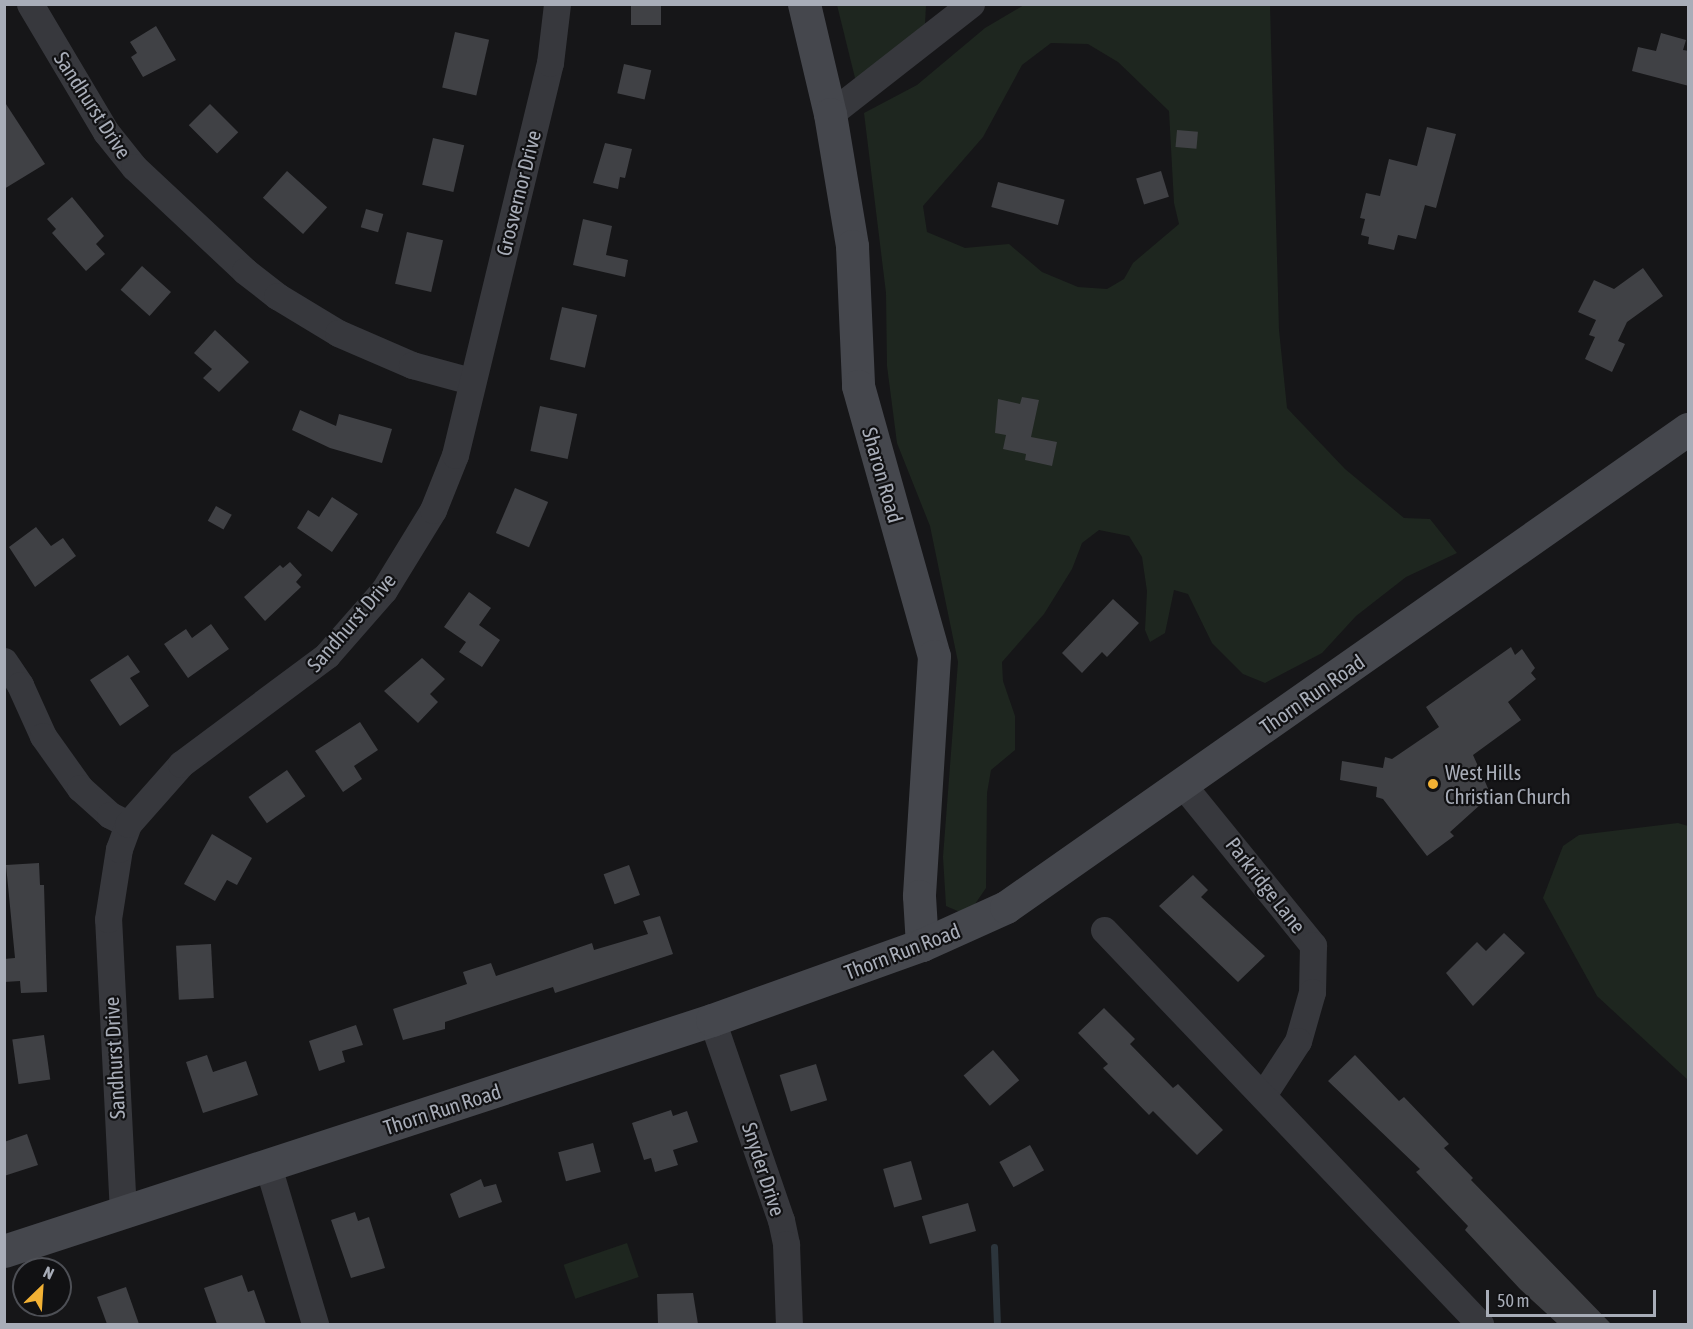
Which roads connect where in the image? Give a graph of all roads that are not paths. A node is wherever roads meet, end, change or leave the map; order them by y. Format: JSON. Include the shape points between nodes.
{"nodes":[{"id":1,"x":30,"y":4,"type":"edge"},
{"id":2,"x":557,"y":4,"type":"edge"},
{"id":3,"x":804,"y":4,"type":"edge"},
{"id":4,"x":971,"y":4,"type":"edge"},
{"id":5,"x":830,"y":114,"type":"junction"},
{"id":6,"x":471,"y":381,"type":"junction"},
{"id":7,"x":1689,"y":429,"type":"edge"},
{"id":8,"x":4,"y":661,"type":"edge"},
{"id":9,"x":1182,"y":784,"type":"junction"},
{"id":10,"x":128,"y":824,"type":"junction"},
{"id":11,"x":1104,"y":930,"type":"dead end"},
{"id":12,"x":922,"y":945,"type":"junction"},
{"id":13,"x":712,"y":1020,"type":"junction"},
{"id":14,"x":1263,"y":1095,"type":"junction"},
{"id":15,"x":268,"y":1166,"type":"junction"},
{"id":16,"x":123,"y":1213,"type":"junction"},
{"id":17,"x":4,"y":1251,"type":"edge"},
{"id":18,"x":315,"y":1324,"type":"edge"},
{"id":19,"x":789,"y":1324,"type":"edge"},
{"id":20,"x":1480,"y":1324,"type":"edge"}],
"edges":[{"from":1,"to":6,"type":"street","name":"Sandhurst Drive","via":[[106,132],[134,167],[245,271],[287,303],[338,333],[412,365]]},
{"from":2,"to":6,"type":"street","name":"Grosvernor Drive","via":[[550,63]]},
{"from":3,"to":5,"type":"street","name":"Sharon Road"},
{"from":4,"to":5,"type":"street"},
{"from":5,"to":12,"type":"street","name":"Sharon Road","via":[[852,246],[858,386],[934,656],[919,897]]},
{"from":6,"to":10,"type":"street","name":"Sandhurst Drive","via":[[455,455],[433,510],[384,590],[327,655],[181,764]]},
{"from":7,"to":9,"type":"street","name":"Thorn Run Road"},
{"from":8,"to":10,"type":"street","via":[[20,685],[43,736],[80,788],[110,815]]},
{"from":9,"to":12,"type":"street","name":"Thorn Run Road","via":[[1006,907]]},
{"from":9,"to":14,"type":"street","name":"Parkridge Lane","via":[[1313,945],[1312,992],[1298,1041]]},
{"from":10,"to":16,"type":"street","name":"Sandhurst Drive","via":[[110,893],[107,927]]},
{"from":11,"to":14,"type":"street"},
{"from":12,"to":13,"type":"street","name":"Thorn Run Road"},
{"from":13,"to":15,"type":"street","name":"Thorn Run Road"},
{"from":13,"to":19,"type":"street","name":"Snyder Drive","via":[[781,1220],[786,1244]]},
{"from":14,"to":20,"type":"street"},
{"from":15,"to":16,"type":"street","name":"Thorn Run Road"},
{"from":15,"to":18,"type":"street"},
{"from":16,"to":17,"type":"street","name":"Thorn Run Road"}]}
